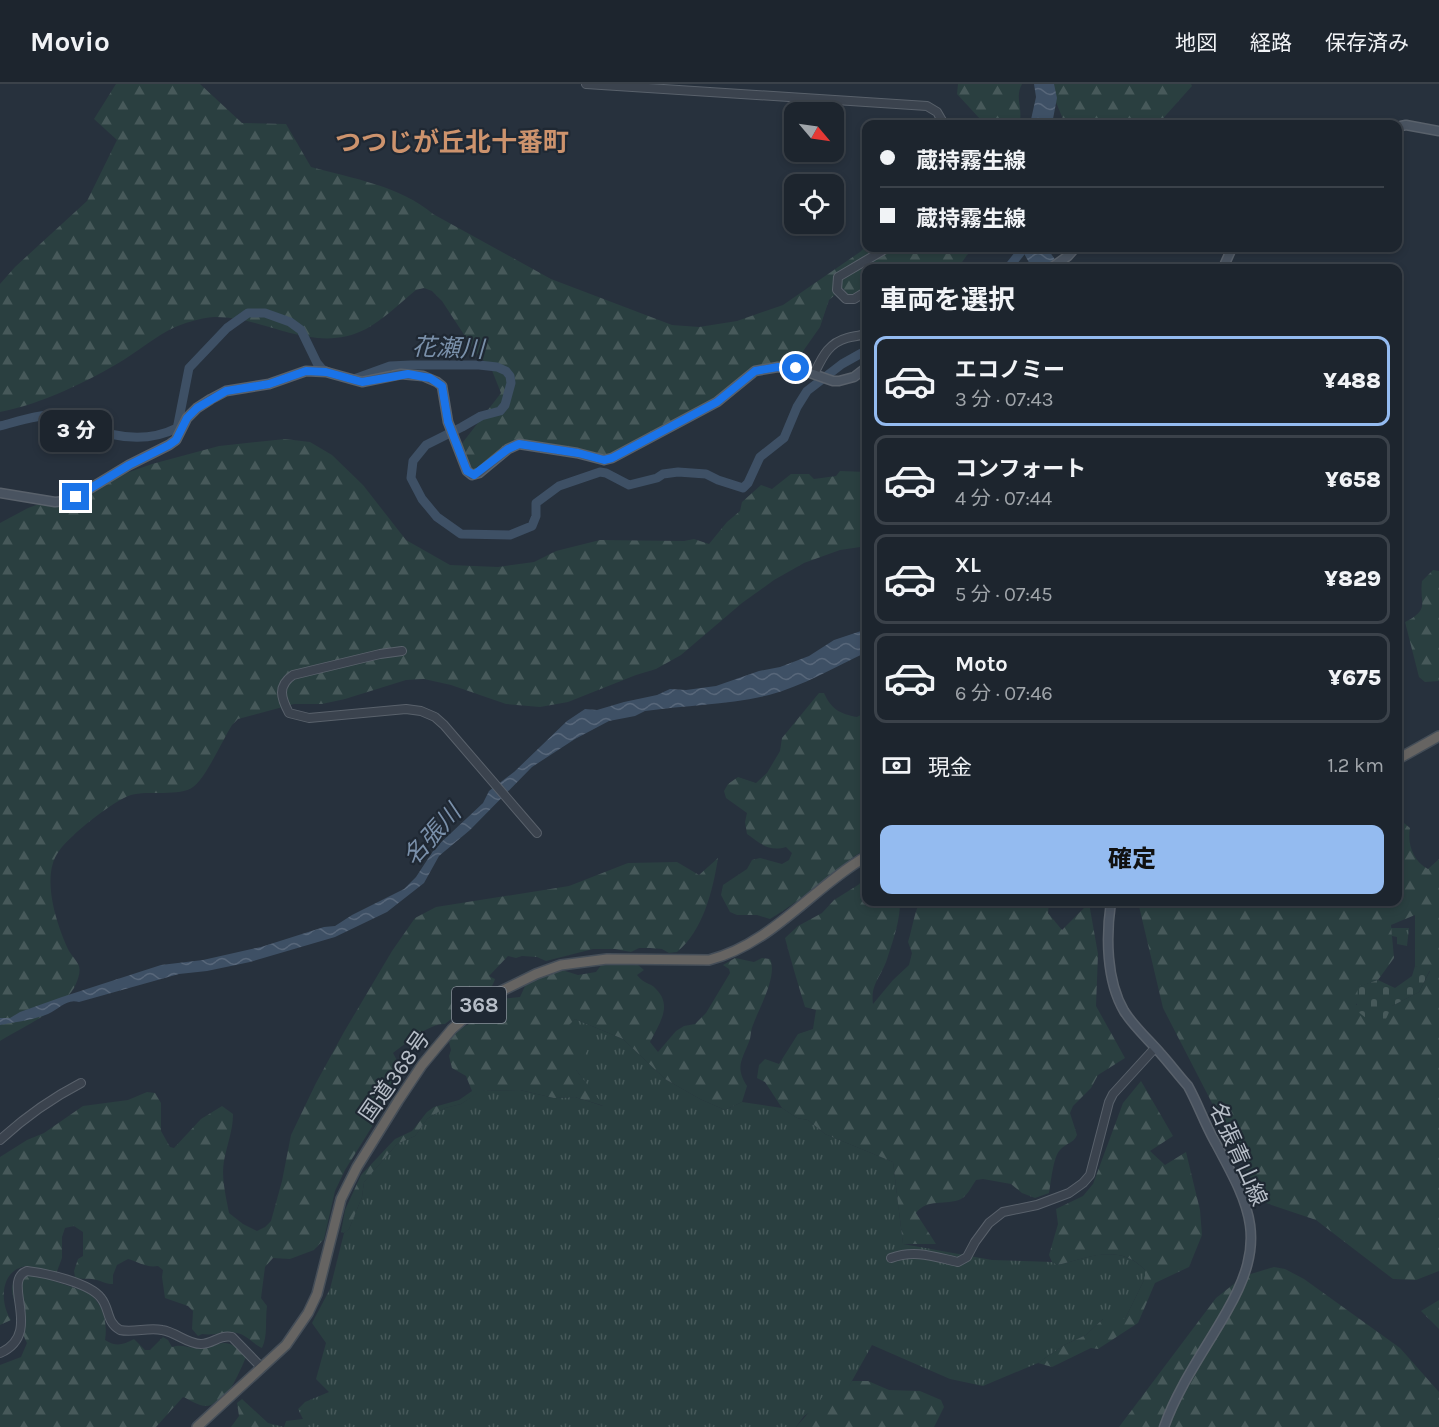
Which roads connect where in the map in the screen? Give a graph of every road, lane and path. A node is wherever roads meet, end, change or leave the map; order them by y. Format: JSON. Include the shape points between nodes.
{"nodes":[{"id":1,"x":586,"y":84,"type":"edge"},
{"id":2,"x":670,"y":87,"type":"edge"},
{"id":3,"x":942,"y":120,"type":"edge"},
{"id":4,"x":1402,"y":126,"type":"edge"},
{"id":5,"x":1439,"y":131,"type":"edge"},
{"id":6,"x":880,"y":252,"type":"edge"},
{"id":7,"x":1071,"y":252,"type":"edge"},
{"id":8,"x":1058,"y":264,"type":"edge"},
{"id":9,"x":862,"y":294,"type":"edge"},
{"id":10,"x":862,"y":334,"type":"edge"},
{"id":11,"x":862,"y":370,"type":"edge"},
{"id":12,"x":814,"y":374,"type":"junction"},
{"id":13,"x":0,"y":493,"type":"edge"},
{"id":14,"x":402,"y":651,"type":"dead end"},
{"id":15,"x":1439,"y":736,"type":"edge"},
{"id":16,"x":1402,"y":757,"type":"edge"},
{"id":17,"x":537,"y":833,"type":"dead end"},
{"id":18,"x":862,"y":859,"type":"edge"},
{"id":19,"x":1110,"y":906,"type":"edge"},
{"id":20,"x":1155,"y":1048,"type":"junction"},
{"id":21,"x":81,"y":1083,"type":"dead end"},
{"id":22,"x":0,"y":1140,"type":"edge"},
{"id":23,"x":891,"y":1258,"type":"dead end"},
{"id":24,"x":11,"y":1278,"type":"dead end"},
{"id":25,"x":11,"y":1311,"type":"dead end"},
{"id":26,"x":0,"y":1353,"type":"edge"},
{"id":27,"x":262,"y":1368,"type":"junction"},
{"id":28,"x":197,"y":1427,"type":"edge"},
{"id":29,"x":1164,"y":1427,"type":"edge"}],
"edges":[{"from":1,"to":2,"type":"street"},
{"from":2,"to":3,"type":"street","via":[[927,106]]},
{"from":4,"to":5,"type":"main road"},
{"from":6,"to":9,"type":"street","via":[[838,277],[837,290],[846,299]]},
{"from":7,"to":8,"type":"main road"},
{"from":10,"to":12,"type":"street","via":[[831,347]]},
{"from":11,"to":12,"type":"main road","via":[[849,379],[833,381]]},
{"from":12,"to":13,"type":"main road","via":[[778,367],[755,371],[717,402],[607,460],[519,444],[472,475],[449,427],[442,386],[430,378],[401,374],[362,382],[326,372],[300,372],[269,384],[226,391],[211,399],[187,418],[176,440],[76,497],[55,502]]},
{"from":14,"to":17,"type":"street","via":[[293,675],[286,679],[281,698],[289,713],[309,718],[390,710],[421,711],[435,717]]},
{"from":15,"to":16,"type":"highway"},
{"from":18,"to":27,"type":"highway","name":"国道368号","number":"368","via":[[792,914],[725,956],[709,960],[607,959],[570,963],[536,974],[489,997],[452,1029],[422,1065],[357,1167],[341,1199],[317,1294],[286,1346]]},
{"from":19,"to":20,"type":"main road","name":"名張青山線","via":[[1108,947],[1117,994],[1126,1014]]},
{"from":20,"to":23,"type":"street","via":[[1108,1102],[1090,1175],[1083,1183],[1037,1205],[1004,1212],[989,1223],[968,1257],[958,1262],[924,1253]]},
{"from":20,"to":29,"type":"main road","name":"名張青山線","via":[[1194,1097],[1241,1190],[1251,1232],[1243,1278],[1173,1401]]},
{"from":21,"to":22,"type":"street","via":[[14,1126]]},
{"from":24,"to":27,"type":"street","via":[[27,1271],[89,1288],[101,1297],[109,1320],[120,1330],[161,1330],[199,1344],[232,1337]]},
{"from":25,"to":26,"type":"street","via":[[17,1335],[12,1346]]},
{"from":27,"to":28,"type":"highway","number":"368"}]}
